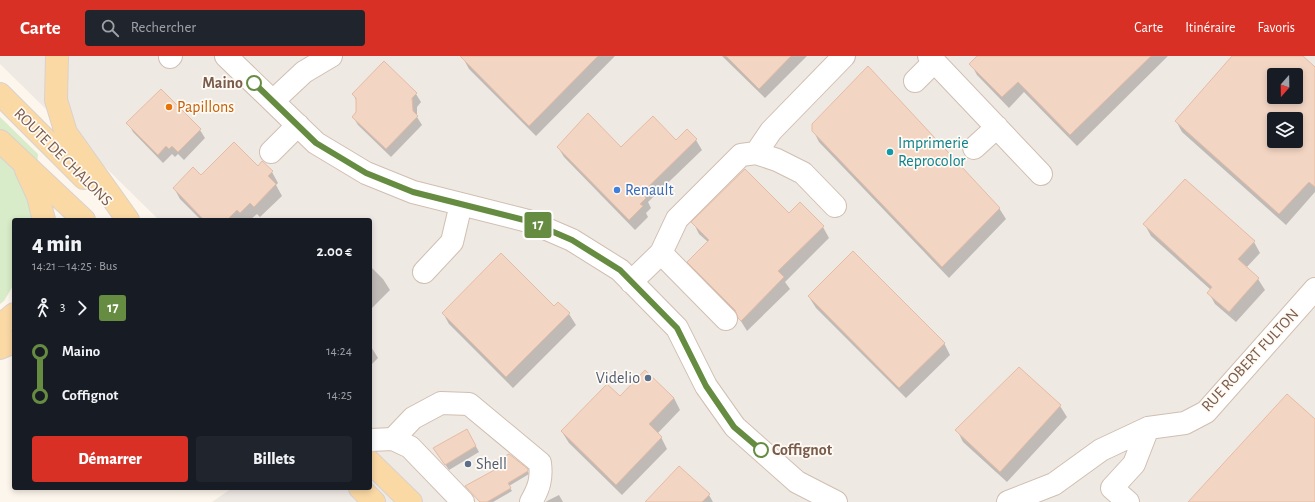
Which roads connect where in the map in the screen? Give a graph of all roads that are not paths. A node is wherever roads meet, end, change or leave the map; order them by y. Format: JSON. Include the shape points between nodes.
{"nodes":[{"id":1,"x":57,"y":56,"type":"edge"},
{"id":2,"x":226,"y":56,"type":"edge"},
{"id":3,"x":331,"y":56,"type":"edge"},
{"id":4,"x":844,"y":56,"type":"edge"},
{"id":5,"x":931,"y":59,"type":"edge"},
{"id":6,"x":915,"y":81,"type":"dead end"},
{"id":7,"x":0,"y":94,"type":"edge"},
{"id":8,"x":272,"y":101,"type":"junction"},
{"id":9,"x":298,"y":125,"type":"junction"},
{"id":10,"x":997,"y":127,"type":"junction"},
{"id":11,"x":0,"y":141,"type":"edge"},
{"id":12,"x":974,"y":148,"type":"dead end"},
{"id":13,"x":271,"y":152,"type":"dead end"},
{"id":14,"x":756,"y":153,"type":"junction"},
{"id":15,"x":21,"y":160,"type":"junction"},
{"id":16,"x":1041,"y":174,"type":"dead end"},
{"id":17,"x":461,"y":204,"type":"junction"},
{"id":18,"x":835,"y":206,"type":"dead end"},
{"id":19,"x":44,"y":218,"type":"edge"},
{"id":20,"x":82,"y":218,"type":"edge"},
{"id":21,"x":125,"y":218,"type":"edge"},
{"id":22,"x":126,"y":218,"type":"edge"},
{"id":23,"x":661,"y":253,"type":"junction"},
{"id":24,"x":424,"y":272,"type":"dead end"},
{"id":25,"x":631,"y":282,"type":"junction"},
{"id":26,"x":1315,"y":289,"type":"edge"},
{"id":27,"x":12,"y":316,"type":"edge"},
{"id":28,"x":726,"y":319,"type":"dead end"},
{"id":29,"x":0,"y":326,"type":"edge"},
{"id":30,"x":12,"y":343,"type":"edge"},
{"id":31,"x":0,"y":348,"type":"edge"},
{"id":32,"x":1148,"y":428,"type":"junction"},
{"id":33,"x":372,"y":440,"type":"edge"},
{"id":34,"x":393,"y":440,"type":"junction"},
{"id":35,"x":372,"y":464,"type":"edge"},
{"id":36,"x":362,"y":490,"type":"edge"},
{"id":37,"x":374,"y":502,"type":"edge"},
{"id":38,"x":411,"y":502,"type":"edge"},
{"id":39,"x":463,"y":502,"type":"edge"},
{"id":40,"x":531,"y":502,"type":"edge"},
{"id":41,"x":836,"y":502,"type":"edge"},
{"id":42,"x":1008,"y":502,"type":"edge"},
{"id":43,"x":1128,"y":502,"type":"edge"}],
"edges":[{"from":1,"to":22,"type":"main road","via":[[56,100],[66,133]]},
{"from":2,"to":8,"type":"street"},
{"from":3,"to":8,"type":"street","via":[[304,72]]},
{"from":4,"to":14,"type":"street","via":[[771,132]]},
{"from":5,"to":6,"type":"street"},
{"from":5,"to":10,"type":"street"},
{"from":7,"to":21,"type":"main road","name":"ROUTE DE CHALONS"},
{"from":8,"to":9,"type":"street"},
{"from":9,"to":13,"type":"street"},
{"from":9,"to":17,"type":"street","via":[[316,143],[366,173],[413,192]]},
{"from":10,"to":12,"type":"street"},
{"from":10,"to":16,"type":"street"},
{"from":11,"to":15,"type":"main road","name":"ROUTE DE CHALONS"},
{"from":14,"to":18,"type":"street","via":[[803,173]]},
{"from":14,"to":23,"type":"street","via":[[741,155],[677,219]]},
{"from":15,"to":19,"type":"main road","via":[[38,196]]},
{"from":15,"to":20,"type":"main road","name":"ROUTE DE CHALONS"},
{"from":17,"to":24,"type":"street","via":[[452,242]]},
{"from":17,"to":25,"type":"street","via":[[528,221],[572,240],[620,270]]},
{"from":23,"to":25,"type":"street"},
{"from":23,"to":28,"type":"street"},
{"from":25,"to":41,"type":"street","via":[[677,328],[706,386],[734,427],[797,482]]},
{"from":26,"to":32,"type":"street","name":"RUE ROBERT FULTON","via":[[1206,412],[1185,423]]},
{"from":27,"to":29,"type":"main road"},
{"from":30,"to":31,"type":"main road"},
{"from":32,"to":42,"type":"street","name":"RUE ROBERT FULTON","via":[[1102,450],[1054,484]]},
{"from":32,"to":43,"type":"street","via":[[1134,464],[1112,488]]},
{"from":33,"to":34,"type":"street"},
{"from":34,"to":39,"type":"street","via":[[410,446]]},
{"from":34,"to":40,"type":"street","via":[[413,418],[441,402],[469,404],[540,463],[538,490]]},
{"from":35,"to":38,"type":"main road"},
{"from":36,"to":37,"type":"main road"}]}
